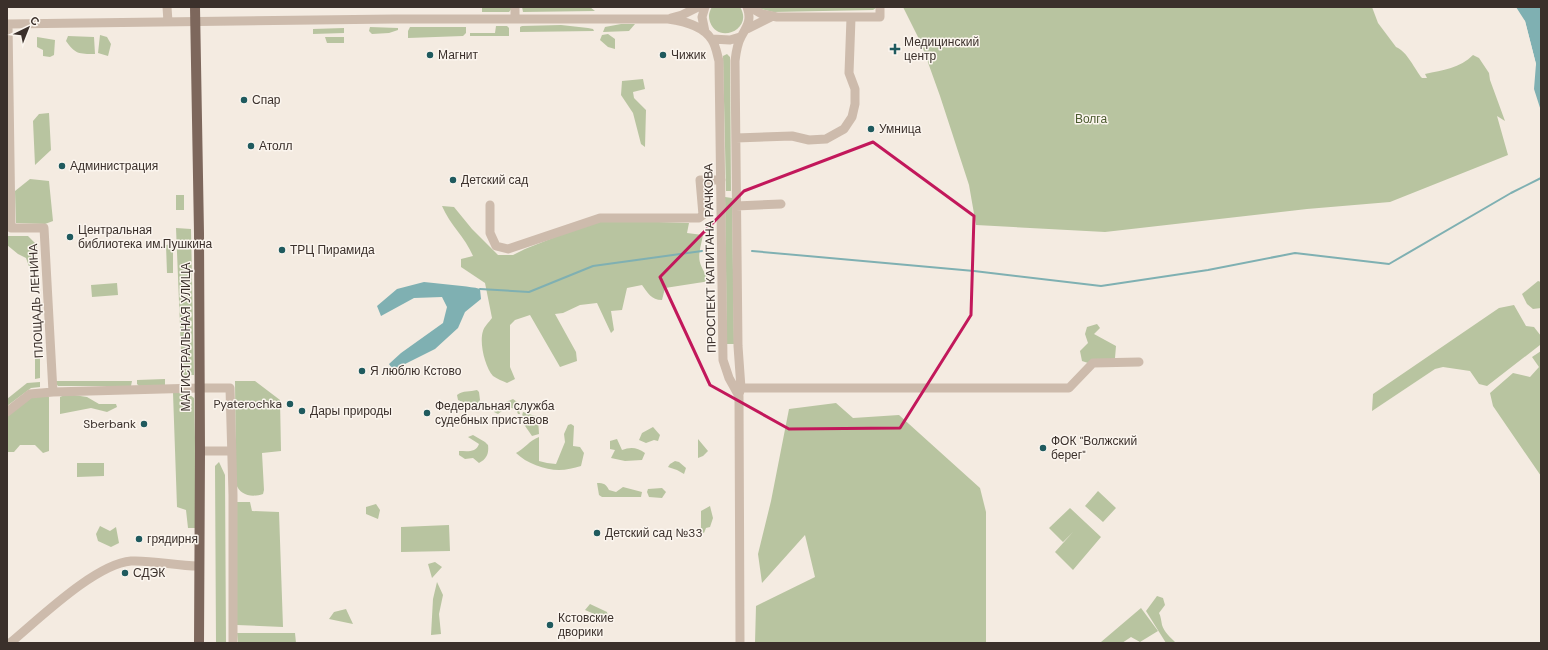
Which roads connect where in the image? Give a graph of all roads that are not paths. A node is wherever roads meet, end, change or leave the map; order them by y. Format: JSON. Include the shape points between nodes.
{"nodes":[{"id":1,"x":167,"y":7,"type":"edge"},
{"id":2,"x":195,"y":7,"type":"edge"},
{"id":3,"x":516,"y":7,"type":"edge"},
{"id":4,"x":698,"y":7,"type":"edge"},
{"id":5,"x":705,"y":7,"type":"edge"},
{"id":6,"x":749,"y":7,"type":"edge"},
{"id":7,"x":880,"y":7,"type":"edge"},
{"id":8,"x":772,"y":17,"type":"junction"},
{"id":9,"x":668,"y":18,"type":"junction"},
{"id":10,"x":851,"y":18,"type":"junction"},
{"id":11,"x":515,"y":19,"type":"junction"},
{"id":12,"x":195,"y":21,"type":"junction"},
{"id":13,"x":168,"y":22,"type":"junction"},
{"id":14,"x":7,"y":24,"type":"edge"},
{"id":15,"x":746,"y":29,"type":"junction"},
{"id":16,"x":708,"y":35,"type":"junction"},
{"id":17,"x":740,"y":37,"type":"junction"},
{"id":18,"x":736,"y":138,"type":"junction"},
{"id":19,"x":721,"y":180,"type":"junction"},
{"id":20,"x":781,"y":204,"type":"dead end"},
{"id":21,"x":490,"y":205,"type":"dead end"},
{"id":22,"x":736,"y":206,"type":"junction"},
{"id":23,"x":739,"y":358,"type":"junction"},
{"id":24,"x":723,"y":360,"type":"junction"},
{"id":25,"x":1139,"y":362,"type":"dead end"},
{"id":26,"x":199,"y":388,"type":"junction"},
{"id":27,"x":53,"y":392,"type":"junction"},
{"id":28,"x":740,"y":392,"type":"junction"},
{"id":29,"x":7,"y":412,"type":"edge"},
{"id":30,"x":200,"y":451,"type":"junction"},
{"id":31,"x":232,"y":452,"type":"junction"},
{"id":32,"x":198,"y":566,"type":"junction"},
{"id":33,"x":10,"y":643,"type":"edge"},
{"id":34,"x":199,"y":643,"type":"edge"},
{"id":35,"x":233,"y":643,"type":"edge"},
{"id":36,"x":740,"y":643,"type":"edge"}],
"edges":[{"from":1,"to":13,"type":"street"},
{"from":2,"to":12,"type":"main road","name":"МАГИСТРАЛЬНАЯ УЛИЦА"},
{"from":3,"to":11,"type":"street"},
{"from":4,"to":9,"type":"street","via":[[682,15]]},
{"from":5,"to":16,"type":"street","name":"ПРОСПЕКТ КАПИТАНА РАЧКОВА","via":[[702,17]]},
{"from":6,"to":8,"type":"street"},
{"from":6,"to":15,"type":"street"},
{"from":7,"to":10,"type":"street","via":[[880,17]]},
{"from":8,"to":10,"type":"street"},
{"from":8,"to":15,"type":"street"},
{"from":9,"to":11,"type":"street"},
{"from":9,"to":16,"type":"street","via":[[694,24]]},
{"from":10,"to":18,"type":"street","via":[[849,73],[855,90],[855,104],[852,117],[844,129],[826,139],[809,140],[792,136]]},
{"from":11,"to":12,"type":"street"},
{"from":12,"to":13,"type":"street"},
{"from":12,"to":26,"type":"main road","name":"МАГИСТРАЛЬНАЯ УЛИЦА"},
{"from":13,"to":14,"type":"street"},
{"from":14,"to":27,"type":"street","name":"ПЛОЩАДЬ ЛЕНИНА","via":[[11,228],[44,228]]},
{"from":15,"to":17,"type":"street"},
{"from":16,"to":17,"type":"street","via":[[730,40]]},
{"from":16,"to":19,"type":"street","name":"ПРОСПЕКТ КАПИТАНА РАЧКОВА","via":[[719,61]]},
{"from":17,"to":18,"type":"street","via":[[735,61]]},
{"from":18,"to":22,"type":"street"},
{"from":19,"to":21,"type":"street","via":[[700,180],[703,216],[699,218],[600,218],[508,249],[496,246],[490,232]]},
{"from":19,"to":24,"type":"street","name":"ПРОСПЕКТ КАПИТАНА РАЧКОВА"},
{"from":20,"to":22,"type":"street"},
{"from":22,"to":23,"type":"street"},
{"from":23,"to":24,"type":"street"},
{"from":23,"to":28,"type":"street"},
{"from":24,"to":28,"type":"street","name":"ПРОСПЕКТ КАПИТАНА РАЧКОВА","via":[[729,378]]},
{"from":25,"to":28,"type":"street","via":[[1093,363],[1069,388]]},
{"from":26,"to":27,"type":"street"},
{"from":26,"to":30,"type":"main road","name":"МАГИСТРАЛЬНАЯ УЛИЦА"},
{"from":26,"to":31,"type":"street","via":[[230,388]]},
{"from":27,"to":29,"type":"street","via":[[30,394]]},
{"from":28,"to":36,"type":"street","name":"ПРОСПЕКТ КАПИТАНА РАЧКОВА"},
{"from":30,"to":31,"type":"street"},
{"from":30,"to":32,"type":"main road","name":"МАГИСТРАЛЬНАЯ УЛИЦА"},
{"from":31,"to":35,"type":"street"},
{"from":32,"to":33,"type":"street","via":[[130,561],[103,570],[80,585]]},
{"from":32,"to":34,"type":"main road","name":"МАГИСТРАЛЬНАЯ УЛИЦА"}]}
